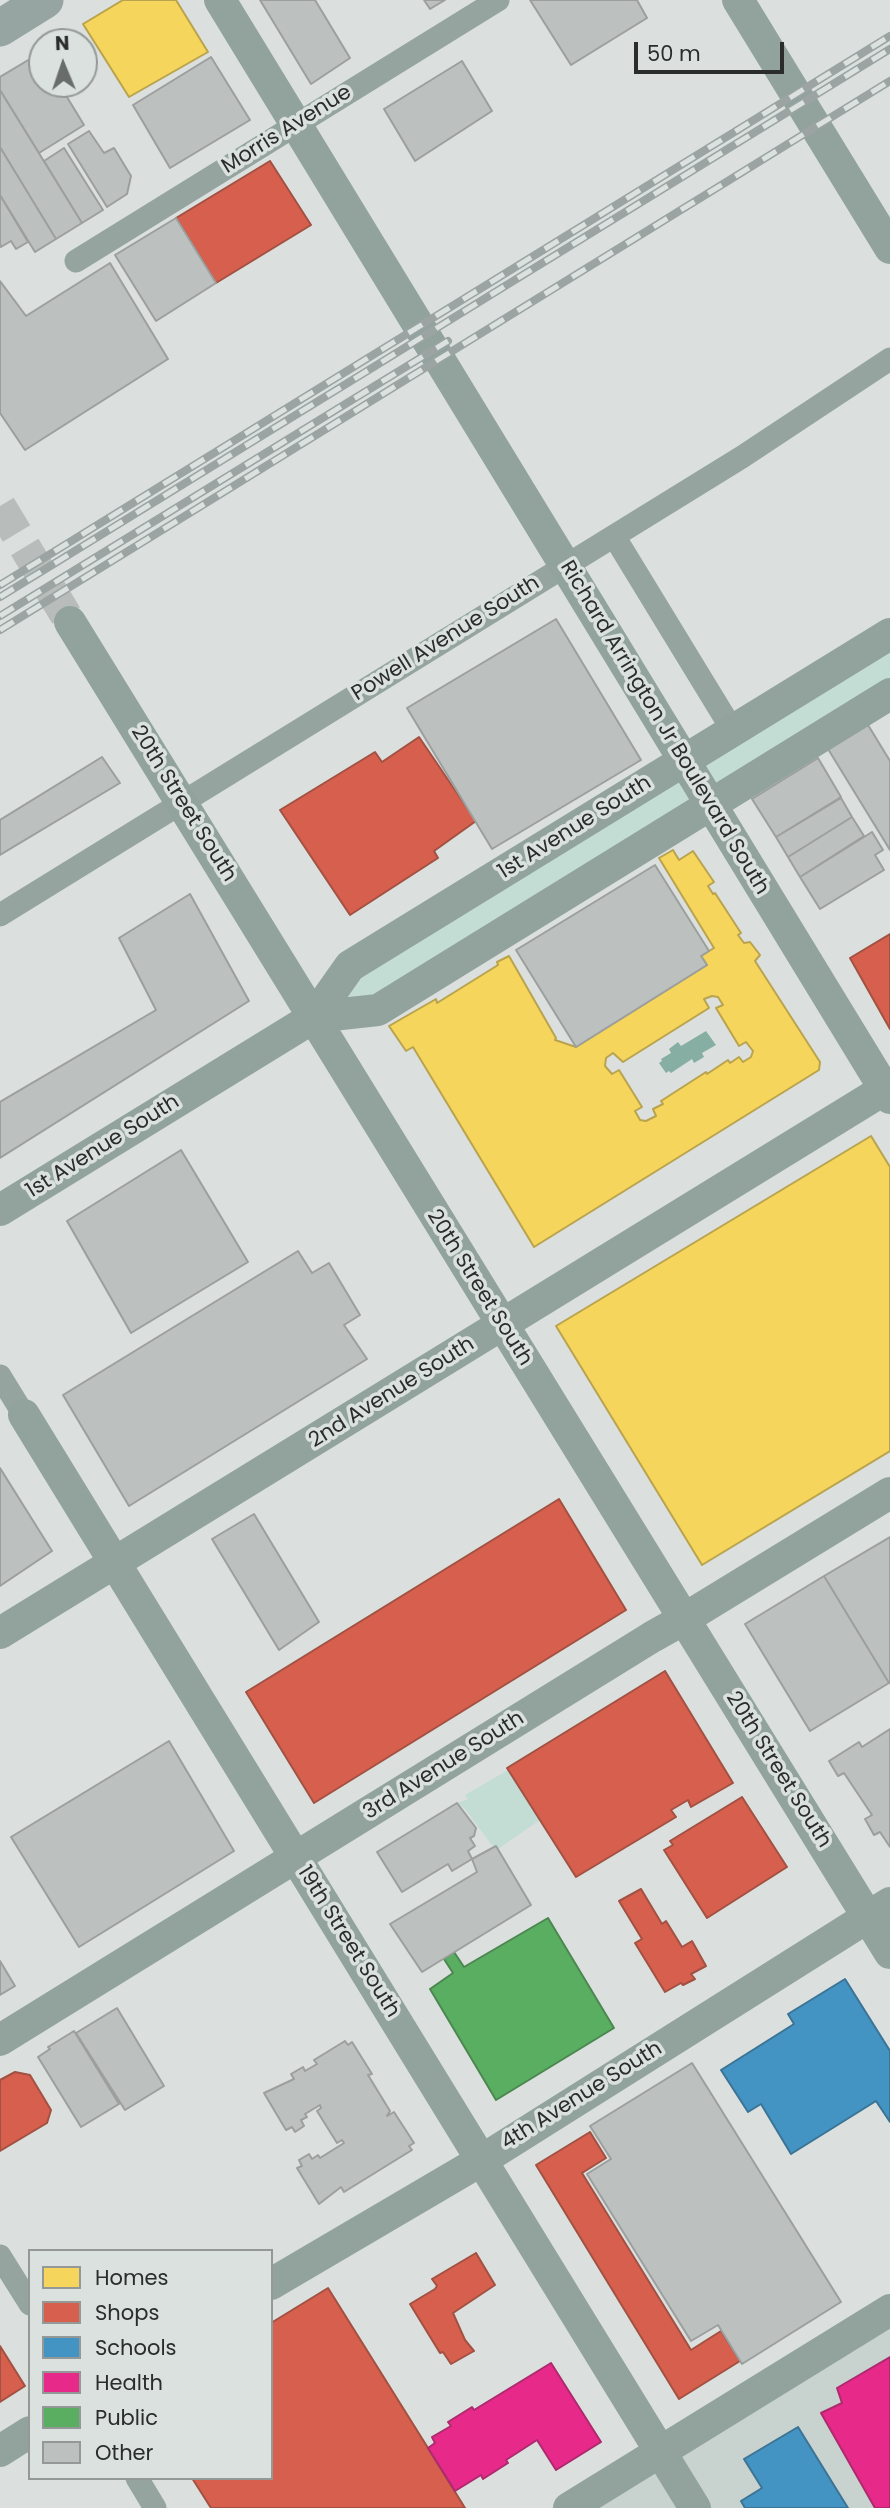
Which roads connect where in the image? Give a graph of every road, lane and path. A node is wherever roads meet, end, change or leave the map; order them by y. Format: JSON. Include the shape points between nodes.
{"nodes":[{"id":1,"x":45,"y":0,"type":"edge"},
{"id":2,"x":220,"y":0,"type":"edge"},
{"id":3,"x":498,"y":0,"type":"edge"},
{"id":4,"x":738,"y":0,"type":"edge"},
{"id":5,"x":0,"y":28,"type":"edge"},
{"id":6,"x":890,"y":248,"type":"edge"},
{"id":7,"x":76,"y":261,"type":"dead end"},
{"id":8,"x":890,"y":359,"type":"edge"},
{"id":9,"x":614,"y":536,"type":"junction"},
{"id":10,"x":70,"y":622,"type":"tunnel mouth"},
{"id":11,"x":890,"y":634,"type":"edge"},
{"id":12,"x":890,"y":694,"type":"edge"},
{"id":13,"x":733,"y":731,"type":"junction"},
{"id":14,"x":707,"y":798,"type":"junction"},
{"id":15,"x":183,"y":802,"type":"junction"},
{"id":16,"x":0,"y":915,"type":"edge"},
{"id":17,"x":314,"y":1017,"type":"junction"},
{"id":18,"x":888,"y":1091,"type":"edge"},
{"id":19,"x":0,"y":1210,"type":"edge"},
{"id":20,"x":502,"y":1324,"type":"junction"},
{"id":21,"x":0,"y":1376,"type":"edge"},
{"id":22,"x":24,"y":1415,"type":"joint"},
{"id":23,"x":890,"y":1493,"type":"edge"},
{"id":24,"x":116,"y":1563,"type":"junction"},
{"id":25,"x":684,"y":1619,"type":"junction"},
{"id":26,"x":0,"y":1633,"type":"edge"},
{"id":27,"x":296,"y":1858,"type":"junction"},
{"id":28,"x":879,"y":1910,"type":"edge"},
{"id":29,"x":890,"y":1953,"type":"edge"},
{"id":30,"x":0,"y":2040,"type":"edge"},
{"id":31,"x":482,"y":2160,"type":"junction"},
{"id":32,"x":0,"y":2256,"type":"edge"},
{"id":33,"x":273,"y":2283,"type":"edge"},
{"id":34,"x":28,"y":2301,"type":"edge"},
{"id":35,"x":890,"y":2310,"type":"edge"},
{"id":36,"x":28,"y":2433,"type":"edge"},
{"id":37,"x":0,"y":2451,"type":"edge"},
{"id":38,"x":661,"y":2451,"type":"junction"},
{"id":39,"x":138,"y":2480,"type":"edge"},
{"id":40,"x":155,"y":2508,"type":"edge"},
{"id":41,"x":569,"y":2508,"type":"edge"},
{"id":42,"x":695,"y":2508,"type":"edge"}],
"edges":[{"from":1,"to":5,"type":"main road"},
{"from":2,"to":14,"type":"street","name":"Richard Arrington Jr Boulevard South"},
{"from":3,"to":7,"type":"street","name":"Morris Avenue"},
{"from":4,"to":6,"type":"street"},
{"from":8,"to":9,"type":"street","name":"Powell Avenue South"},
{"from":9,"to":13,"type":"street"},
{"from":9,"to":15,"type":"street","name":"Powell Avenue South"},
{"from":10,"to":15,"type":"street","name":"20th Street South"},
{"from":11,"to":13,"type":"street","name":"1st Avenue South"},
{"from":12,"to":14,"type":"street","name":"1st Avenue South"},
{"from":13,"to":17,"type":"street","name":"1st Avenue South","via":[[351,966]]},
{"from":14,"to":17,"type":"street","name":"1st Avenue South","via":[[378,1010]]},
{"from":14,"to":18,"type":"street","name":"Richard Arrington Jr Boulevard South"},
{"from":15,"to":16,"type":"street","name":"Powell Avenue South"},
{"from":15,"to":17,"type":"street","name":"20th Street South"},
{"from":17,"to":19,"type":"street","name":"1st Avenue South"},
{"from":17,"to":20,"type":"street","name":"20th Street South"},
{"from":18,"to":20,"type":"street","name":"2nd Avenue South"},
{"from":20,"to":24,"type":"street","name":"2nd Avenue South"},
{"from":20,"to":25,"type":"street","name":"20th Street South"},
{"from":21,"to":22,"type":"street","name":"19th Street South"},
{"from":22,"to":24,"type":"street","name":"19th Street South"},
{"from":23,"to":25,"type":"street","name":"3rd Avenue South"},
{"from":24,"to":26,"type":"street","name":"2nd Avenue South"},
{"from":24,"to":27,"type":"street","name":"19th Street South"},
{"from":25,"to":27,"type":"street","name":"3rd Avenue South"},
{"from":25,"to":28,"type":"street","name":"20th Street South"},
{"from":27,"to":30,"type":"street","name":"3rd Avenue South"},
{"from":27,"to":31,"type":"street","name":"19th Street South"},
{"from":28,"to":29,"type":"street","name":"20th Street South"},
{"from":28,"to":31,"type":"street","name":"4th Avenue South"},
{"from":31,"to":33,"type":"street","name":"4th Avenue South"},
{"from":31,"to":38,"type":"street","name":"19th Street South"},
{"from":32,"to":34,"type":"street"},
{"from":35,"to":38,"type":"street"},
{"from":36,"to":37,"type":"street"},
{"from":38,"to":41,"type":"street"},
{"from":38,"to":42,"type":"street","name":"19th Street South"},
{"from":39,"to":40,"type":"street"}]}
